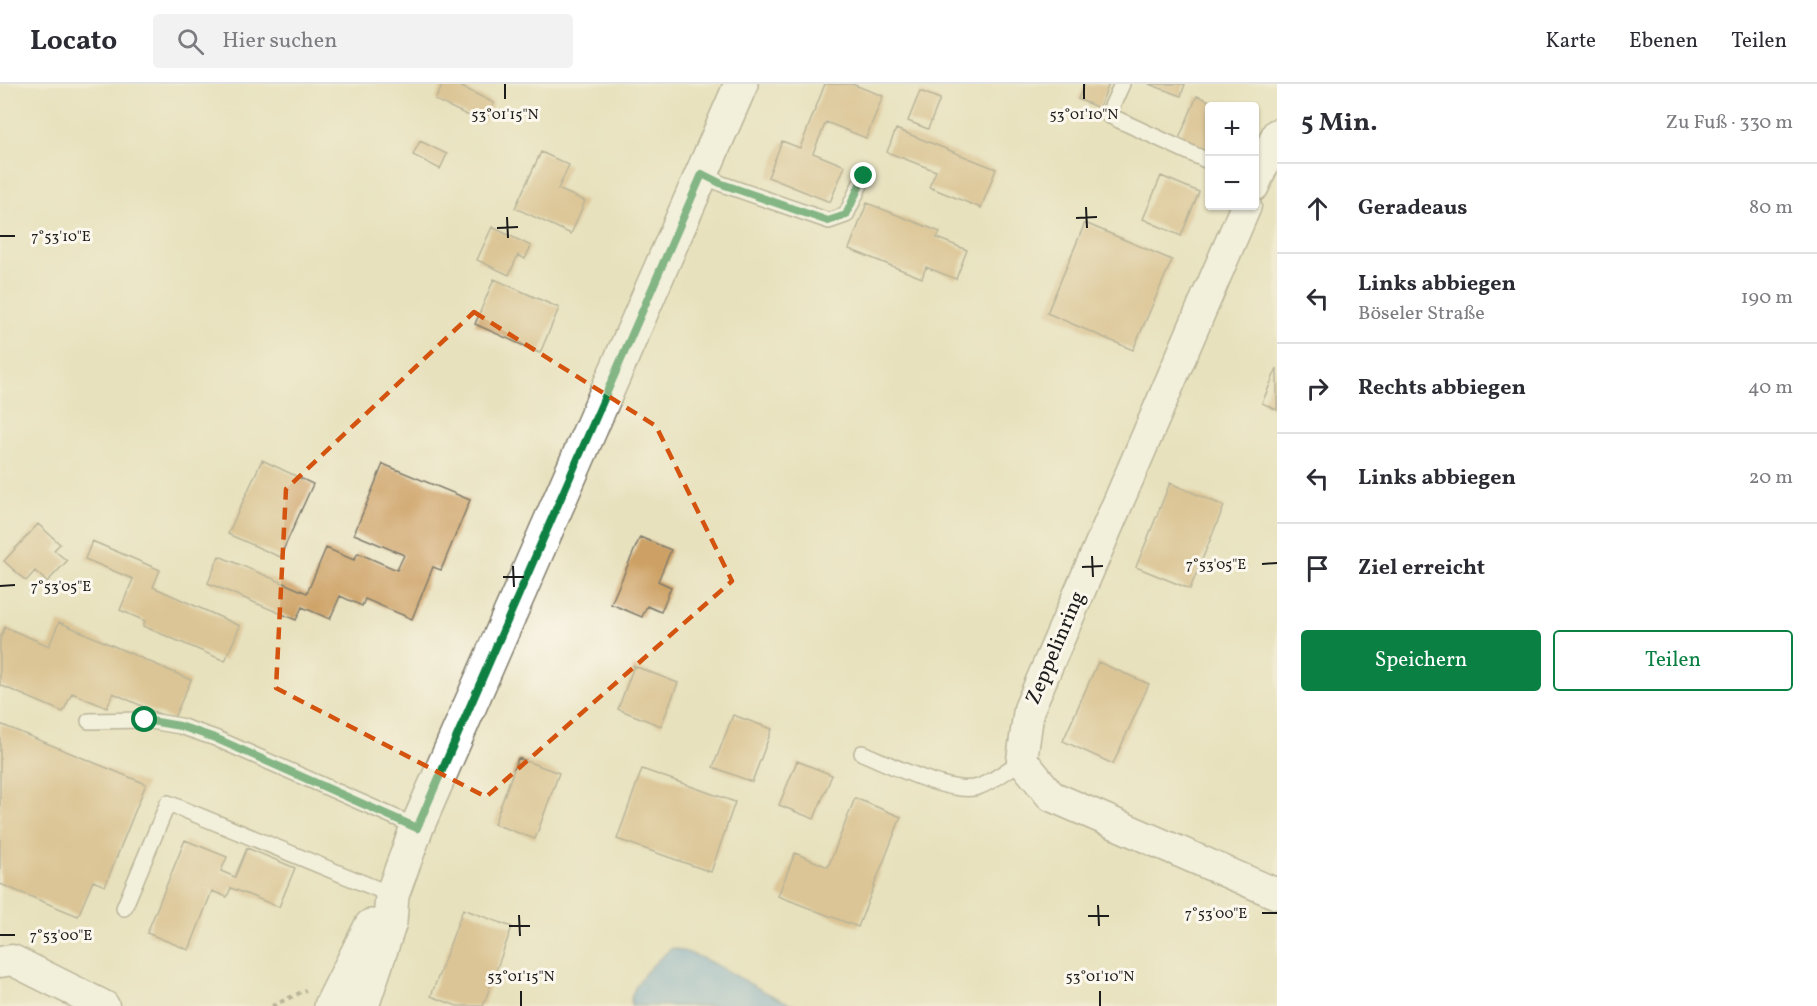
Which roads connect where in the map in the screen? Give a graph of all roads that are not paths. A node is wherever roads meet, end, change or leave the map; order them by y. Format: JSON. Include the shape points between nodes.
{"nodes":[{"id":1,"x":1122,"y":84,"type":"edge"},
{"id":2,"x":739,"y":85,"type":"edge"},
{"id":3,"x":1277,"y":134,"type":"edge"},
{"id":4,"x":1205,"y":160,"type":"edge"},
{"id":5,"x":702,"y":174,"type":"junction"},
{"id":6,"x":1259,"y":175,"type":"edge"},
{"id":7,"x":864,"y":176,"type":"dead end"},
{"id":8,"x":1244,"y":210,"type":"edge"},
{"id":9,"x":90,"y":721,"type":"dead end"},
{"id":10,"x":862,"y":753,"type":"dead end"},
{"id":11,"x":1022,"y":760,"type":"junction"},
{"id":12,"x":417,"y":828,"type":"junction"},
{"id":13,"x":1277,"y":894,"type":"edge"},
{"id":14,"x":392,"y":895,"type":"junction"},
{"id":15,"x":124,"y":908,"type":"dead end"},
{"id":16,"x":0,"y":962,"type":"edge"},
{"id":17,"x":104,"y":1006,"type":"edge"},
{"id":18,"x":331,"y":1006,"type":"edge"},
{"id":19,"x":362,"y":1006,"type":"edge"}],
"edges":[{"from":1,"to":4,"type":"lane","via":[[1108,115]]},
{"from":2,"to":5,"type":"main road"},
{"from":3,"to":6,"type":"street","name":"Zeppelinring"},
{"from":5,"to":7,"type":"lane","via":[[828,221],[846,215]]},
{"from":5,"to":12,"type":"main road"},
{"from":8,"to":11,"type":"street","name":"Zeppelinring","via":[[1029,709]]},
{"from":9,"to":12,"type":"lane","via":[[145,720],[180,726]]},
{"from":10,"to":11,"type":"lane","via":[[954,789],[976,788]]},
{"from":11,"to":13,"type":"street","via":[[1051,796]]},
{"from":12,"to":14,"type":"main road"},
{"from":14,"to":15,"type":"lane","via":[[168,803]]},
{"from":14,"to":18,"type":"main road","via":[[375,918]]},
{"from":14,"to":19,"type":"main road","via":[[390,922]]},
{"from":16,"to":17,"type":"street","via":[[12,960]]}]}
